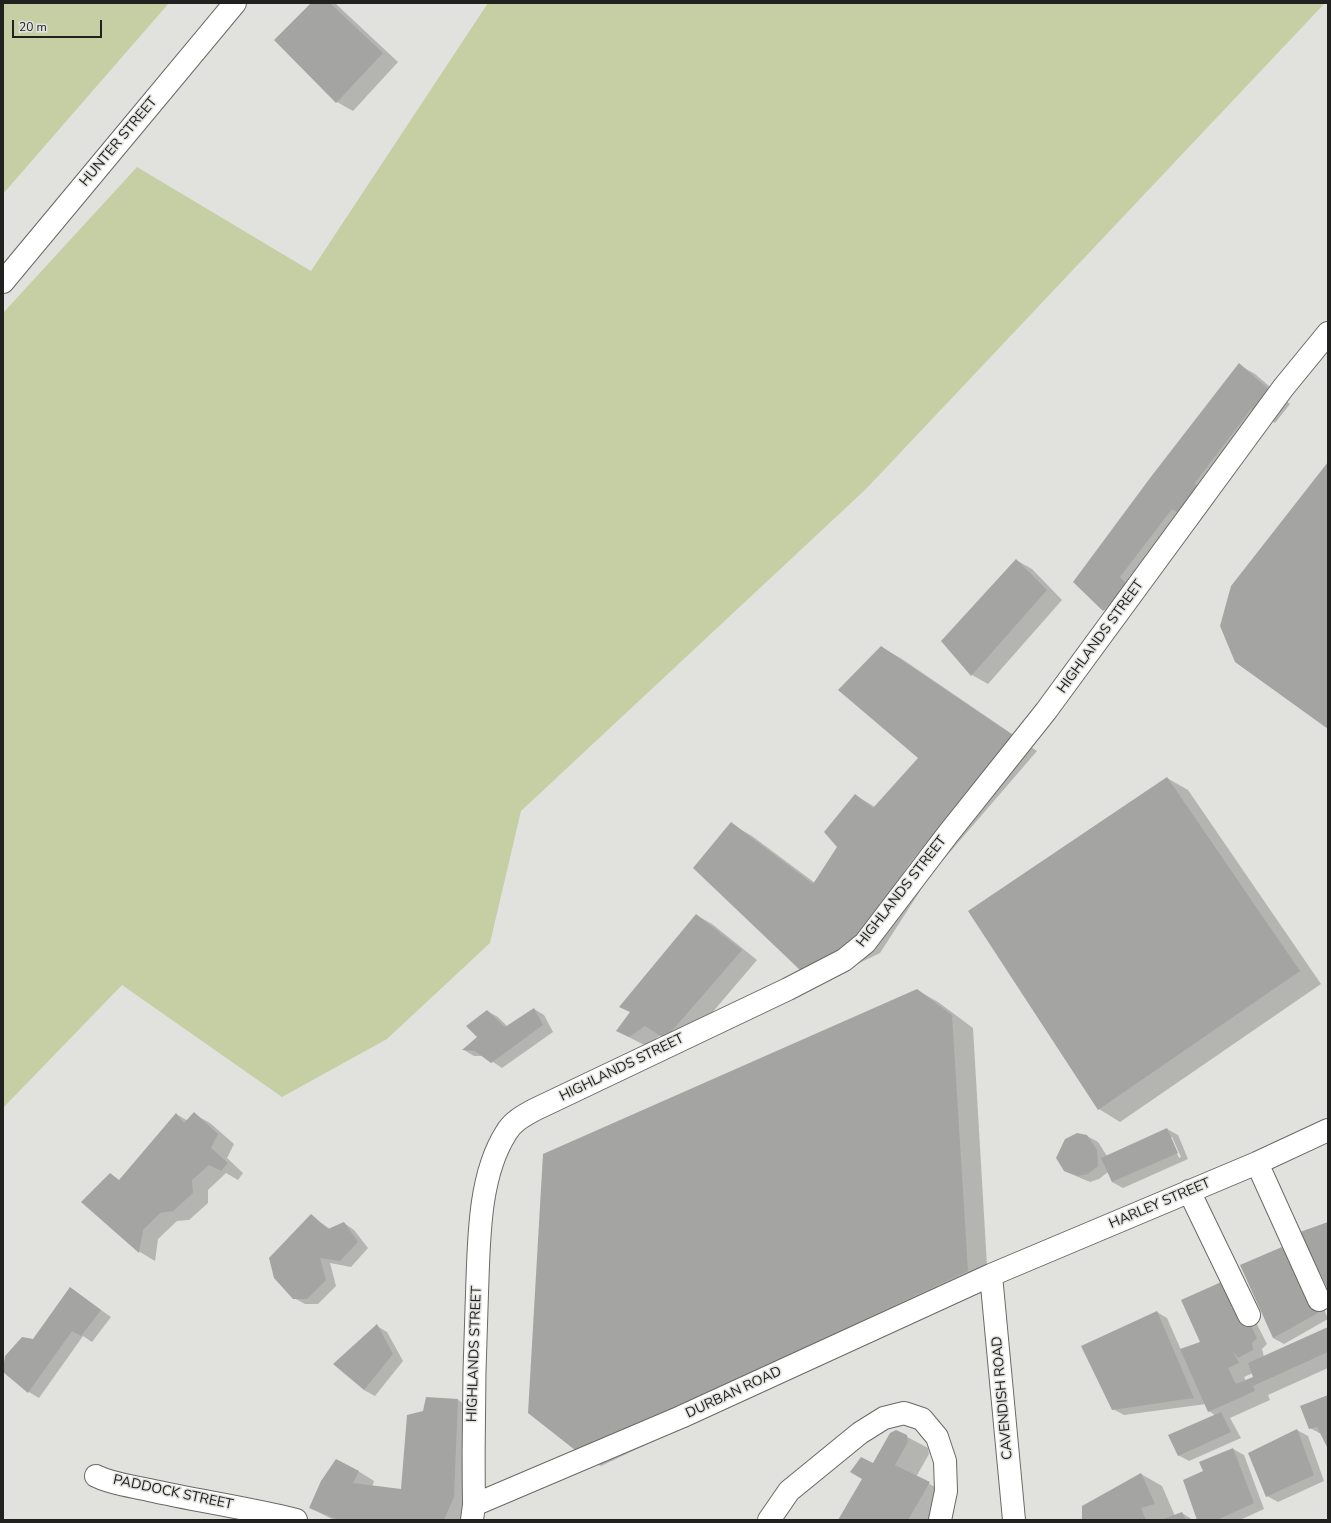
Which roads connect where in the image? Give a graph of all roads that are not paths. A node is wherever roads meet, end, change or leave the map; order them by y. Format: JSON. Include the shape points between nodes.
{"nodes":[{"id":1,"x":235,"y":3,"type":"edge"},
{"id":2,"x":3,"y":282,"type":"edge"},
{"id":3,"x":1328,"y":333,"type":"edge"},
{"id":4,"x":1328,"y":1130,"type":"edge"},
{"id":5,"x":1257,"y":1163,"type":"junction"},
{"id":6,"x":1189,"y":1191,"type":"junction"},
{"id":7,"x":991,"y":1275,"type":"junction"},
{"id":8,"x":1319,"y":1300,"type":"dead end"},
{"id":9,"x":1249,"y":1315,"type":"dead end"},
{"id":10,"x":96,"y":1476,"type":"dead end"},
{"id":11,"x":473,"y":1513,"type":"edge"},
{"id":12,"x":296,"y":1520,"type":"edge"},
{"id":13,"x":769,"y":1520,"type":"edge"},
{"id":14,"x":940,"y":1520,"type":"edge"},
{"id":15,"x":1014,"y":1520,"type":"edge"}],
"edges":[{"from":1,"to":2,"type":"street","name":"HUNTER STREET"},
{"from":3,"to":11,"type":"street","name":"HIGHLANDS STREET","via":[[1283,388],[1046,711],[865,943],[844,960],[795,986],[534,1110],[516,1120],[506,1132],[494,1157],[485,1191],[479,1250],[473,1379]]},
{"from":4,"to":5,"type":"street","name":"HARLEY STREET"},
{"from":5,"to":6,"type":"street","name":"HARLEY STREET"},
{"from":5,"to":8,"type":"street"},
{"from":6,"to":7,"type":"street","name":"HARLEY STREET"},
{"from":6,"to":9,"type":"street"},
{"from":7,"to":11,"type":"street","name":"DURBAN ROAD"},
{"from":7,"to":15,"type":"street","name":"CAVENDISH ROAD"},
{"from":10,"to":12,"type":"street","name":"PADDOCK STREET","via":[[113,1482],[254,1509]]},
{"from":13,"to":14,"type":"street","via":[[789,1491],[860,1433],[884,1418],[904,1413],[922,1419],[937,1437],[945,1461],[946,1492]]}]}
